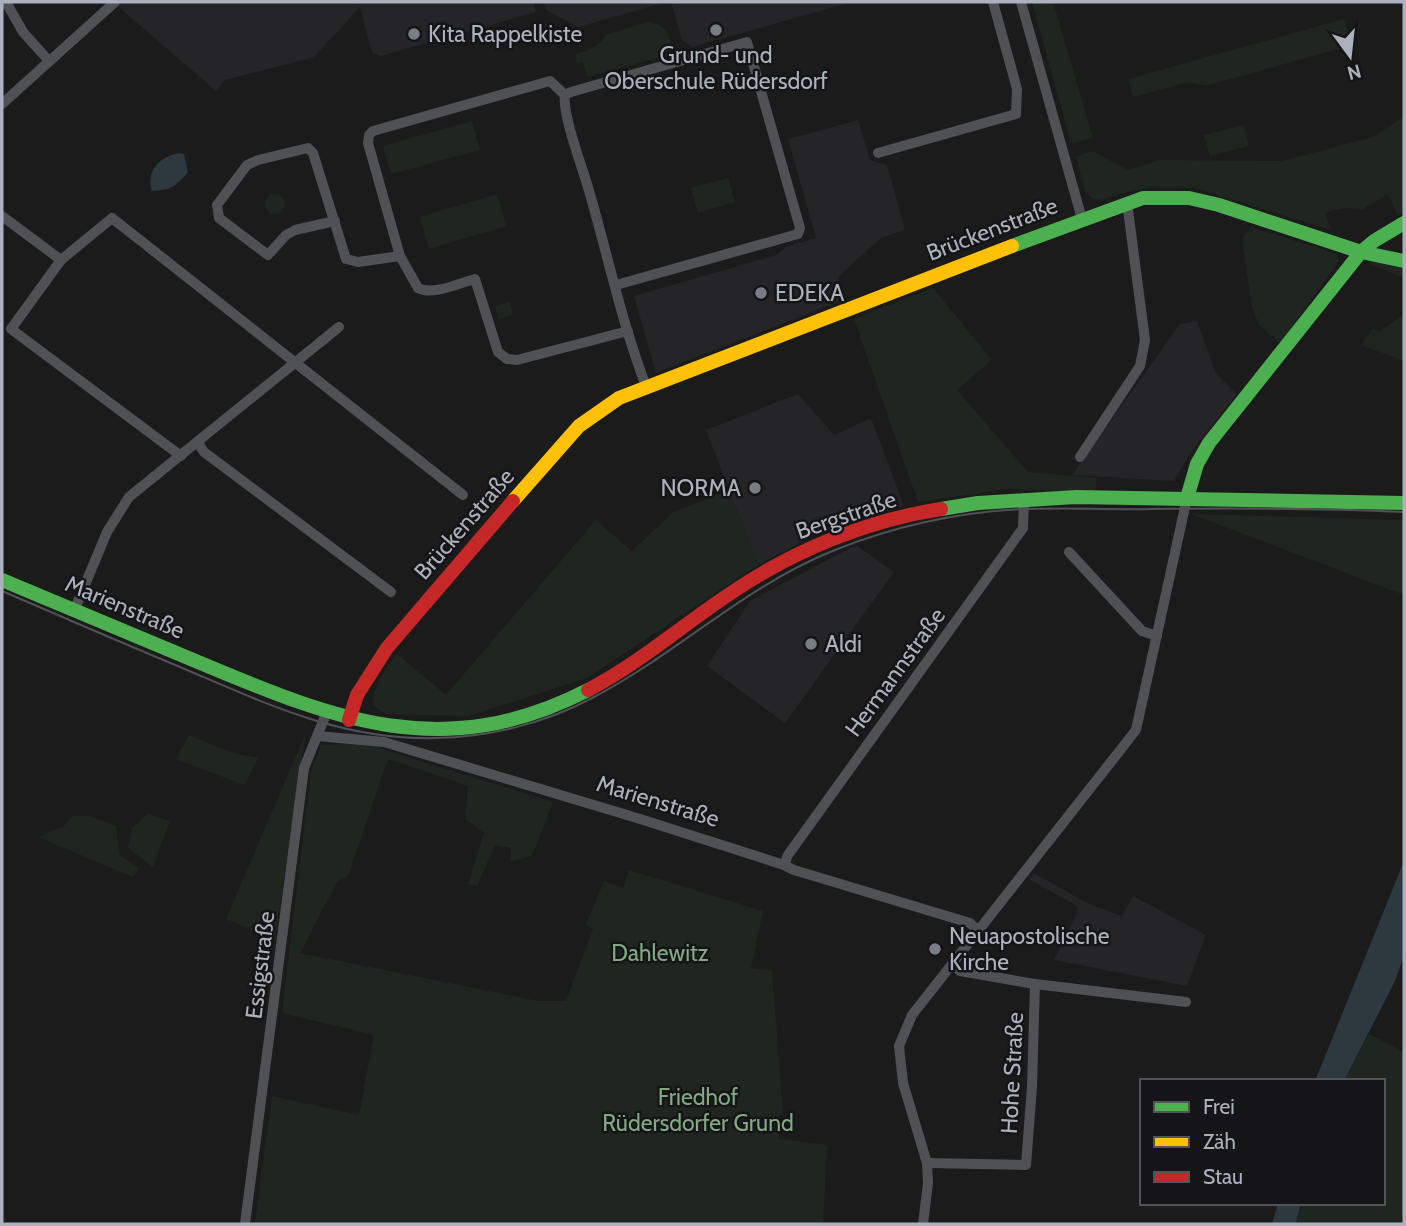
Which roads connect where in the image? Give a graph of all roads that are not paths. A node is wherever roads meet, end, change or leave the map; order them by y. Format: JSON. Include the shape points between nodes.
{"nodes":[{"id":1,"x":6,"y":2,"type":"edge"},
{"id":2,"x":115,"y":2,"type":"edge"},
{"id":3,"x":993,"y":2,"type":"edge"},
{"id":4,"x":1021,"y":2,"type":"edge"},
{"id":5,"x":49,"y":61,"type":"junction"},
{"id":6,"x":565,"y":96,"type":"junction"},
{"id":7,"x":2,"y":104,"type":"edge"},
{"id":8,"x":878,"y":153,"type":"dead end"},
{"id":9,"x":1127,"y":202,"type":"junction"},
{"id":10,"x":2,"y":216,"type":"edge"},
{"id":11,"x":1082,"y":219,"type":"junction"},
{"id":12,"x":335,"y":221,"type":"junction"},
{"id":13,"x":1404,"y":223,"type":"edge"},
{"id":14,"x":1361,"y":252,"type":"junction"},
{"id":15,"x":400,"y":256,"type":"junction"},
{"id":16,"x":61,"y":260,"type":"junction"},
{"id":17,"x":1404,"y":261,"type":"edge"},
{"id":18,"x":616,"y":285,"type":"junction"},
{"id":19,"x":339,"y":327,"type":"dead end"},
{"id":20,"x":628,"y":331,"type":"junction"},
{"id":21,"x":294,"y":362,"type":"junction"},
{"id":22,"x":646,"y":386,"type":"junction"},
{"id":23,"x":198,"y":443,"type":"junction"},
{"id":24,"x":181,"y":456,"type":"junction"},
{"id":25,"x":1080,"y":457,"type":"dead end"},
{"id":26,"x":463,"y":495,"type":"dead end"},
{"id":27,"x":1024,"y":498,"type":"junction"},
{"id":28,"x":1187,"y":498,"type":"junction"},
{"id":29,"x":1404,"y":503,"type":"edge"},
{"id":30,"x":1069,"y":552,"type":"dead end"},
{"id":31,"x":2,"y":580,"type":"edge"},
{"id":32,"x":391,"y":592,"type":"dead end"},
{"id":33,"x":74,"y":611,"type":"junction"},
{"id":34,"x":1157,"y":636,"type":"junction"},
{"id":35,"x":326,"y":714,"type":"junction"},
{"id":36,"x":349,"y":720,"type":"junction"},
{"id":37,"x":317,"y":736,"type":"junction"},
{"id":38,"x":784,"y":865,"type":"junction"},
{"id":39,"x":978,"y":931,"type":"junction"},
{"id":40,"x":953,"y":965,"type":"junction"},
{"id":41,"x":1035,"y":984,"type":"junction"},
{"id":42,"x":1186,"y":1002,"type":"dead end"},
{"id":43,"x":927,"y":1163,"type":"junction"},
{"id":44,"x":245,"y":1224,"type":"edge"},
{"id":45,"x":923,"y":1224,"type":"edge"}],
"edges":[{"from":1,"to":5,"type":"street","via":[[23,32]]},
{"from":2,"to":5,"type":"street"},
{"from":3,"to":8,"type":"street","via":[[1017,89],[1016,114]]},
{"from":4,"to":11,"type":"street"},
{"from":5,"to":7,"type":"street"},
{"from":6,"to":15,"type":"street","via":[[550,81],[373,131],[368,143]]},
{"from":6,"to":18,"type":"street"},
{"from":6,"to":18,"type":"street","via":[[747,42],[800,228],[798,234]]},
{"from":9,"to":11,"type":"street","name":"Brückenstraße"},
{"from":9,"to":14,"type":"street","name":"Brückenstraße","via":[[1174,197],[1204,201]]},
{"from":9,"to":25,"type":"street","via":[[1145,341],[1140,366]]},
{"from":10,"to":16,"type":"street"},
{"from":11,"to":22,"type":"street","name":"Brückenstraße"},
{"from":12,"to":12,"type":"street","via":[[295,230],[268,255],[216,211],[247,165],[308,148]]},
{"from":12,"to":15,"type":"street","via":[[345,259],[358,262]]},
{"from":13,"to":14,"type":"street"},
{"from":14,"to":17,"type":"street","name":"Brückenstraße"},
{"from":14,"to":28,"type":"street","via":[[1209,443]]},
{"from":15,"to":20,"type":"street","via":[[422,291],[475,279],[498,352],[507,359]]},
{"from":16,"to":21,"type":"street","via":[[113,218]]},
{"from":16,"to":24,"type":"street","via":[[10,329]]},
{"from":18,"to":20,"type":"street"},
{"from":19,"to":21,"type":"street"},
{"from":20,"to":22,"type":"street"},
{"from":21,"to":23,"type":"street"},
{"from":21,"to":26,"type":"street"},
{"from":22,"to":36,"type":"street","name":"Brückenstraße","via":[[606,405],[564,442],[381,656],[354,701]]},
{"from":23,"to":24,"type":"street"},
{"from":23,"to":32,"type":"street"},
{"from":24,"to":33,"type":"street","via":[[129,497],[107,532]]},
{"from":27,"to":28,"type":"street","name":"Bergstraße"},
{"from":27,"to":36,"type":"street","name":"Bergstraße","via":[[890,520],[827,542],[736,589],[597,686],[541,712],[442,730]]},
{"from":27,"to":38,"type":"street","name":"Hermannstraße","via":[[1023,528]]},
{"from":28,"to":29,"type":"street","name":"Bergstraße"},
{"from":28,"to":34,"type":"street"},
{"from":30,"to":34,"type":"street","via":[[1142,631]]},
{"from":31,"to":33,"type":"street","name":"Marienstraße"},
{"from":33,"to":35,"type":"street","name":"Marienstraße"},
{"from":34,"to":39,"type":"street","via":[[1136,730]]},
{"from":35,"to":36,"type":"street","name":"Marienstraße"},
{"from":35,"to":37,"type":"street","name":"Essigstraße"},
{"from":37,"to":38,"type":"street","name":"Marienstraße","via":[[384,742]]},
{"from":37,"to":44,"type":"street","name":"Essigstraße","via":[[304,768]]},
{"from":38,"to":39,"type":"street","name":"Marienstraße","via":[[970,923]]},
{"from":39,"to":40,"type":"street"},
{"from":40,"to":41,"type":"street","via":[[960,971]]},
{"from":40,"to":43,"type":"street","via":[[912,1015],[899,1046],[903,1083]]},
{"from":41,"to":42,"type":"street"},
{"from":41,"to":43,"type":"street","name":"Hohe Straße","via":[[1026,1165]]},
{"from":43,"to":45,"type":"street"}]}
